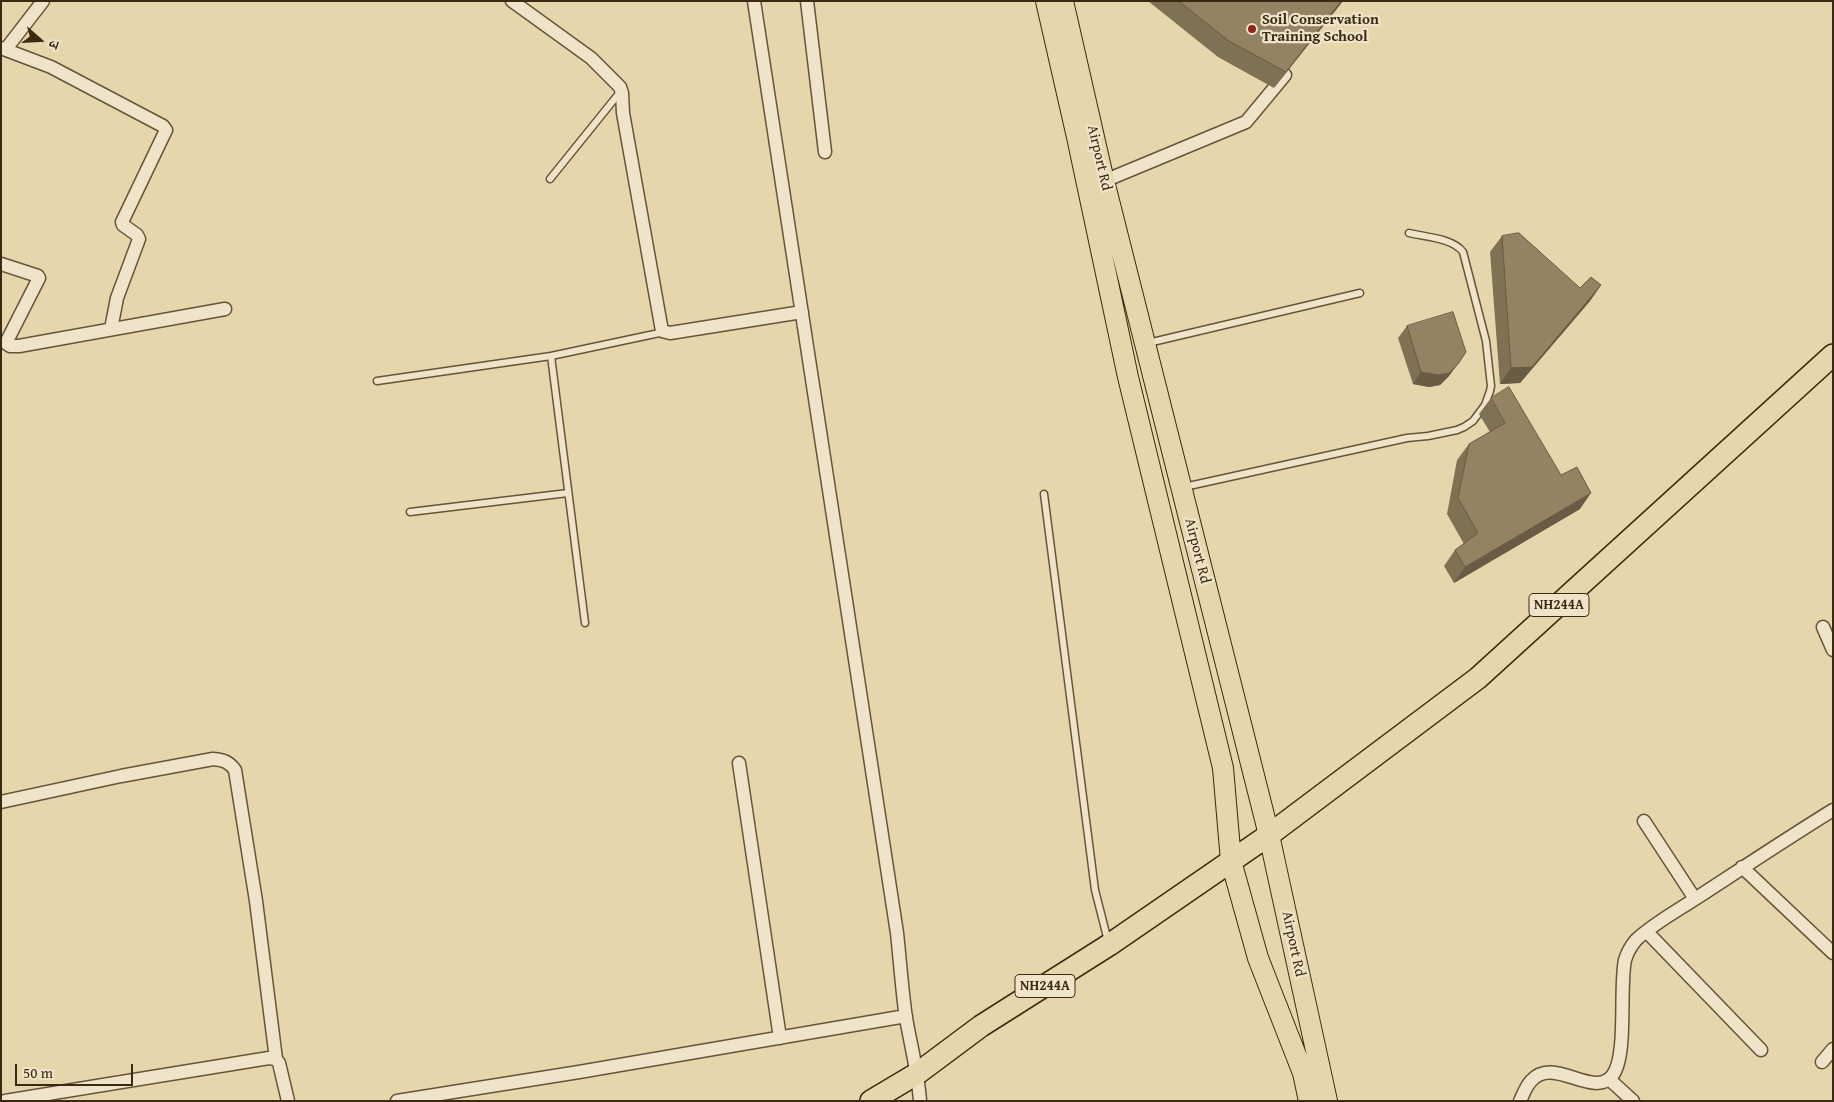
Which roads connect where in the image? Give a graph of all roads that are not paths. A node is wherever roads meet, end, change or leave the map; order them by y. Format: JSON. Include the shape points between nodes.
{"nodes":[{"id":1,"x":43,"y":1,"type":"edge"},
{"id":2,"x":512,"y":1,"type":"edge"},
{"id":3,"x":754,"y":1,"type":"edge"},
{"id":4,"x":807,"y":1,"type":"edge"},
{"id":5,"x":1046,"y":1,"type":"edge"},
{"id":6,"x":1064,"y":1,"type":"edge"},
{"id":7,"x":4,"y":49,"type":"edge"},
{"id":8,"x":1292,"y":67,"type":"edge"},
{"id":9,"x":621,"y":90,"type":"junction"},
{"id":10,"x":825,"y":152,"type":"dead end"},
{"id":11,"x":550,"y":179,"type":"dead end"},
{"id":12,"x":1104,"y":181,"type":"junction"},
{"id":13,"x":1409,"y":233,"type":"dead end"},
{"id":14,"x":1,"y":264,"type":"edge"},
{"id":15,"x":1360,"y":293,"type":"dead end"},
{"id":16,"x":225,"y":310,"type":"dead end"},
{"id":17,"x":802,"y":312,"type":"junction"},
{"id":18,"x":111,"y":329,"type":"junction"},
{"id":19,"x":664,"y":332,"type":"junction"},
{"id":20,"x":1144,"y":344,"type":"junction"},
{"id":21,"x":1833,"y":355,"type":"edge"},
{"id":22,"x":551,"y":356,"type":"junction"},
{"id":23,"x":377,"y":381,"type":"dead end"},
{"id":24,"x":1180,"y":488,"type":"junction"},
{"id":25,"x":568,"y":493,"type":"junction"},
{"id":26,"x":1044,"y":494,"type":"dead end"},
{"id":27,"x":410,"y":512,"type":"dead end"},
{"id":28,"x":585,"y":623,"type":"dead end"},
{"id":29,"x":1823,"y":627,"type":"dead end"},
{"id":30,"x":1833,"y":650,"type":"edge"},
{"id":31,"x":739,"y":763,"type":"dead end"},
{"id":32,"x":1,"y":802,"type":"edge"},
{"id":33,"x":1833,"y":810,"type":"edge"},
{"id":34,"x":1644,"y":821,"type":"dead end"},
{"id":35,"x":1269,"y":835,"type":"junction"},
{"id":36,"x":1231,"y":861,"type":"junction"},
{"id":37,"x":1742,"y":868,"type":"junction"},
{"id":38,"x":1696,"y":899,"type":"junction"},
{"id":39,"x":1646,"y":932,"type":"junction"},
{"id":40,"x":1109,"y":945,"type":"junction"},
{"id":41,"x":1833,"y":953,"type":"edge"},
{"id":42,"x":906,"y":1016,"type":"junction"},
{"id":43,"x":780,"y":1038,"type":"junction"},
{"id":44,"x":1833,"y":1049,"type":"edge"},
{"id":45,"x":1761,"y":1050,"type":"dead end"},
{"id":46,"x":276,"y":1059,"type":"junction"},
{"id":47,"x":1822,"y":1062,"type":"dead end"},
{"id":48,"x":918,"y":1073,"type":"junction"},
{"id":49,"x":1609,"y":1079,"type":"junction"},
{"id":50,"x":60,"y":1096,"type":"edge"},
{"id":51,"x":5,"y":1101,"type":"edge"},
{"id":52,"x":288,"y":1101,"type":"edge"},
{"id":53,"x":397,"y":1101,"type":"edge"},
{"id":54,"x":871,"y":1101,"type":"edge"},
{"id":55,"x":920,"y":1101,"type":"edge"},
{"id":56,"x":1309,"y":1101,"type":"edge"},
{"id":57,"x":1327,"y":1101,"type":"edge"},
{"id":58,"x":1520,"y":1101,"type":"edge"},
{"id":59,"x":1633,"y":1101,"type":"edge"}],
"edges":[{"from":1,"to":7,"type":"street"},
{"from":2,"to":9,"type":"street","via":[[591,58]]},
{"from":3,"to":17,"type":"street"},
{"from":4,"to":10,"type":"street"},
{"from":5,"to":36,"type":"main road","via":[[1128,377],[1223,768]]},
{"from":6,"to":12,"type":"main road","name":"Airport Rd"},
{"from":7,"to":18,"type":"street","via":[[52,67],[166,130],[122,222],[139,239],[117,298]]},
{"from":8,"to":12,"type":"street","via":[[1246,122]]},
{"from":9,"to":11,"type":"lane"},
{"from":9,"to":19,"type":"street"},
{"from":12,"to":20,"type":"main road","name":"Airport Rd"},
{"from":13,"to":24,"type":"lane","via":[[1451,243],[1463,252],[1486,341],[1492,386],[1485,405],[1473,421],[1457,430]]},
{"from":14,"to":18,"type":"street","via":[[39,278],[8,339],[8,346]]},
{"from":15,"to":20,"type":"lane"},
{"from":16,"to":18,"type":"street"},
{"from":17,"to":19,"type":"street"},
{"from":17,"to":42,"type":"street","via":[[897,934]]},
{"from":19,"to":22,"type":"lane"},
{"from":20,"to":24,"type":"main road","name":"Airport Rd"},
{"from":21,"to":35,"type":"highway","number":"NH244A","via":[[1478,678]]},
{"from":22,"to":23,"type":"lane"},
{"from":22,"to":25,"type":"lane"},
{"from":24,"to":35,"type":"main road","name":"Airport Rd"},
{"from":25,"to":27,"type":"lane"},
{"from":25,"to":28,"type":"lane"},
{"from":26,"to":40,"type":"lane","via":[[1096,890]]},
{"from":29,"to":30,"type":"street"},
{"from":31,"to":43,"type":"street"},
{"from":32,"to":46,"type":"street","via":[[200,762],[225,760],[230,764],[235,770],[256,901]]},
{"from":33,"to":37,"type":"street"},
{"from":34,"to":38,"type":"street"},
{"from":35,"to":36,"type":"highway","number":"NH244A"},
{"from":35,"to":57,"type":"main road","name":"Airport Rd"},
{"from":36,"to":40,"type":"highway","number":"NH244A"},
{"from":36,"to":56,"type":"main road","via":[[1258,958],[1303,1073]]},
{"from":37,"to":38,"type":"street"},
{"from":37,"to":41,"type":"street"},
{"from":38,"to":39,"type":"street"},
{"from":39,"to":45,"type":"street"},
{"from":39,"to":49,"type":"street","via":[[1632,945],[1625,961],[1620,1055]]},
{"from":40,"to":48,"type":"highway","number":"NH244A","via":[[981,1026]]},
{"from":42,"to":43,"type":"street"},
{"from":42,"to":48,"type":"street"},
{"from":43,"to":53,"type":"street"},
{"from":44,"to":47,"type":"street"},
{"from":46,"to":50,"type":"street"},
{"from":46,"to":52,"type":"street"},
{"from":48,"to":54,"type":"highway","number":"NH244A"},
{"from":48,"to":55,"type":"street"},
{"from":49,"to":58,"type":"street","via":[[1599,1083],[1544,1072],[1531,1081]]},
{"from":49,"to":59,"type":"street"},
{"from":50,"to":51,"type":"street"}]}
